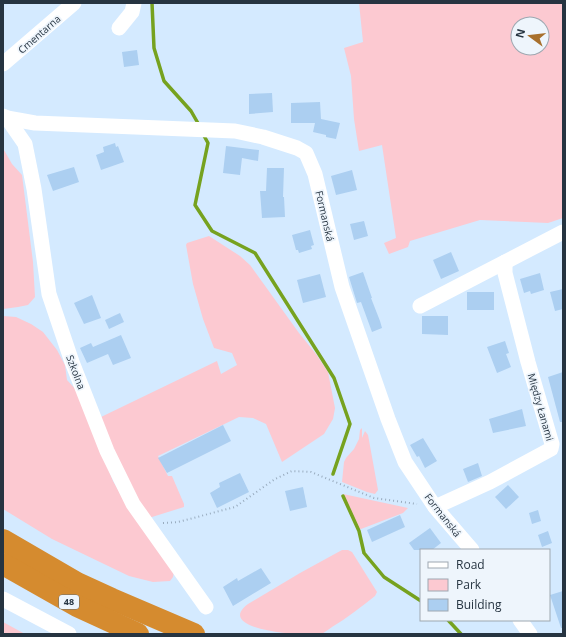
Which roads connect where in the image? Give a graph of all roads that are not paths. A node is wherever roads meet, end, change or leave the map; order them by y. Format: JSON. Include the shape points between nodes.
{"nodes":[{"id":1,"x":74,"y":3,"type":"edge"},
{"id":2,"x":134,"y":3,"type":"edge"},
{"id":3,"x":119,"y":28,"type":"dead end"},
{"id":4,"x":3,"y":64,"type":"edge"},
{"id":5,"x":5,"y":117,"type":"edge"},
{"id":6,"x":35,"y":123,"type":"junction"},
{"id":7,"x":25,"y":144,"type":"junction"},
{"id":8,"x":563,"y":232,"type":"edge"},
{"id":9,"x":505,"y":262,"type":"junction"},
{"id":10,"x":420,"y":306,"type":"dead end"},
{"id":11,"x":435,"y":507,"type":"junction"},
{"id":12,"x":3,"y":540,"type":"edge"},
{"id":13,"x":471,"y":549,"type":"edge"},
{"id":14,"x":3,"y":564,"type":"edge"},
{"id":15,"x":3,"y":599,"type":"edge"},
{"id":16,"x":206,"y":607,"type":"dead end"},
{"id":17,"x":521,"y":621,"type":"edge"},
{"id":18,"x":69,"y":634,"type":"edge"},
{"id":19,"x":138,"y":634,"type":"edge"},
{"id":20,"x":194,"y":634,"type":"edge"},
{"id":21,"x":530,"y":634,"type":"edge"}],
"edges":[{"from":1,"to":4,"type":"street","name":"Cmentarna"},
{"from":2,"to":3,"type":"street","via":[[132,12]]},
{"from":5,"to":6,"type":"street","name":"Formanská"},
{"from":5,"to":7,"type":"street","name":"Szkolna"},
{"from":6,"to":7,"type":"street"},
{"from":6,"to":11,"type":"street","name":"Formanská","via":[[235,131],[263,137],[306,153],[315,174],[342,287],[388,419],[405,462]]},
{"from":7,"to":16,"type":"street","name":"Szkolna","via":[[49,294],[72,362],[107,451],[133,504]]},
{"from":8,"to":9,"type":"street"},
{"from":9,"to":10,"type":"street"},
{"from":9,"to":11,"type":"street","name":"Między Łanami","via":[[505,273],[552,444],[551,449],[490,482]]},
{"from":11,"to":13,"type":"street","name":"Formanská"},
{"from":12,"to":20,"type":"highway","number":"48","via":[[77,583]]},
{"from":14,"to":19,"type":"highway","number":"48","via":[[77,606]]},
{"from":15,"to":18,"type":"street"},
{"from":17,"to":21,"type":"street"}]}
